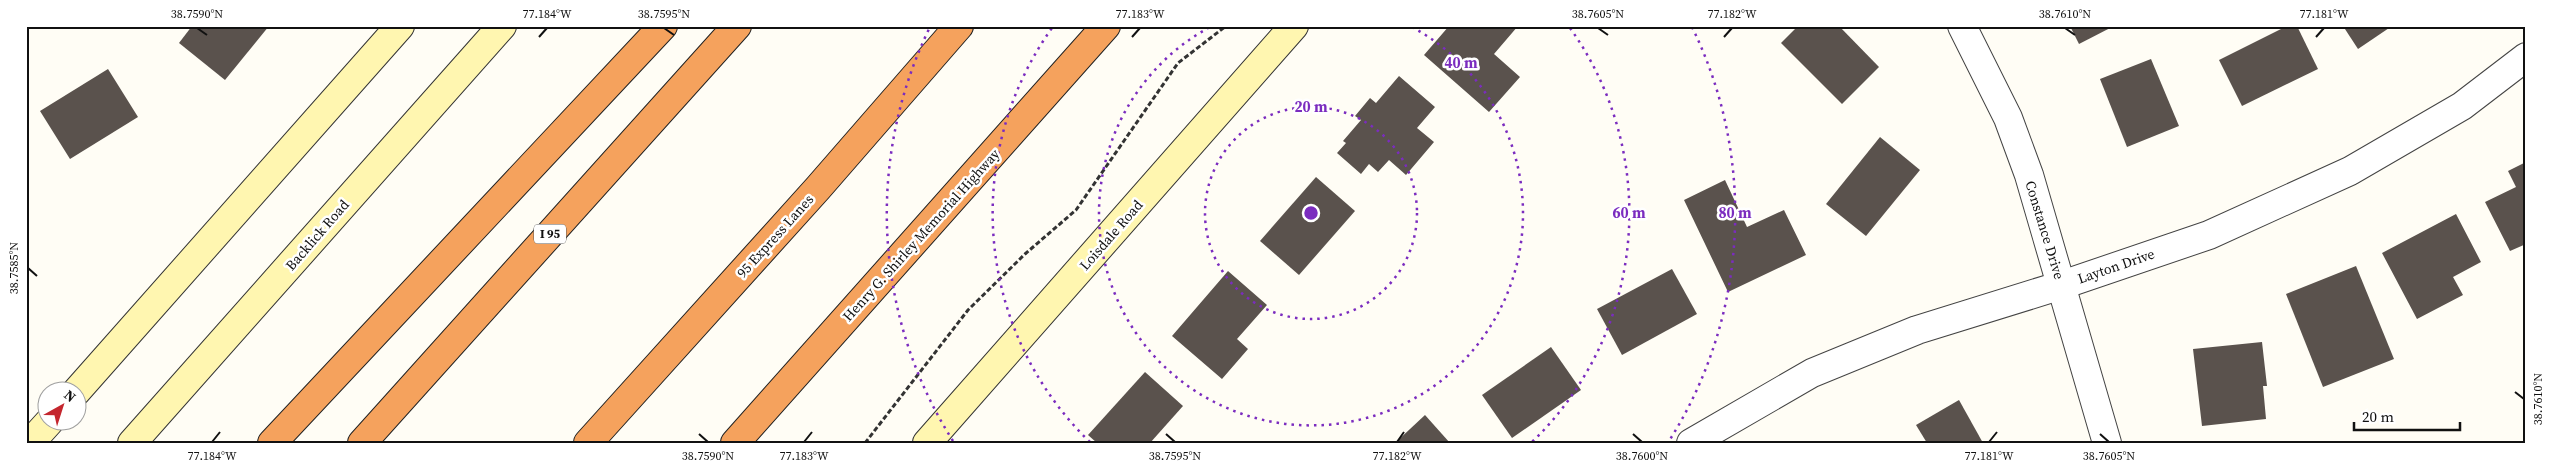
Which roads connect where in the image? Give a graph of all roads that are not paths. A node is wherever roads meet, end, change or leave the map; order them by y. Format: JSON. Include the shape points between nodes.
{"nodes":[{"id":1,"x":400,"y":26,"type":"edge"},
{"id":2,"x":502,"y":26,"type":"edge"},
{"id":3,"x":663,"y":26,"type":"edge"},
{"id":4,"x":737,"y":26,"type":"edge"},
{"id":5,"x":959,"y":26,"type":"edge"},
{"id":6,"x":1106,"y":26,"type":"edge"},
{"id":7,"x":1294,"y":26,"type":"edge"},
{"id":8,"x":1962,"y":26,"type":"edge"},
{"id":9,"x":2526,"y":58,"type":"edge"},
{"id":10,"x":2062,"y":285,"type":"junction"},
{"id":11,"x":85,"y":382,"type":"edge"},
{"id":12,"x":40,"y":432,"type":"edge"},
{"id":13,"x":30,"y":443,"type":"edge"},
{"id":14,"x":132,"y":443,"type":"edge"},
{"id":15,"x":272,"y":443,"type":"edge"},
{"id":16,"x":362,"y":443,"type":"edge"},
{"id":17,"x":588,"y":443,"type":"edge"},
{"id":18,"x":735,"y":443,"type":"edge"},
{"id":19,"x":927,"y":443,"type":"edge"},
{"id":20,"x":1691,"y":443,"type":"edge"},
{"id":21,"x":2107,"y":443,"type":"edge"}],
"edges":[{"from":1,"to":11,"type":"main road"},
{"from":2,"to":14,"type":"main road","name":"Backlick Road"},
{"from":3,"to":15,"type":"highway"},
{"from":4,"to":16,"type":"highway","number":"I 95"},
{"from":5,"to":17,"type":"highway","name":"95 Express Lanes","via":[[805,203]]},
{"from":6,"to":18,"type":"highway","name":"Henry G. Shirley Memorial Highway"},
{"from":7,"to":19,"type":"main road","name":"Loisdale Road"},
{"from":8,"to":10,"type":"street","name":"Constance Drive","via":[[2008,118]]},
{"from":9,"to":10,"type":"street","name":"Layton Drive","via":[[2462,106],[2350,171],[2209,235]]},
{"from":10,"to":20,"type":"street","name":"Layton Drive","via":[[1917,330],[1812,373]]},
{"from":10,"to":21,"type":"street","name":"Constance Drive"},
{"from":12,"to":13,"type":"main road"}]}
